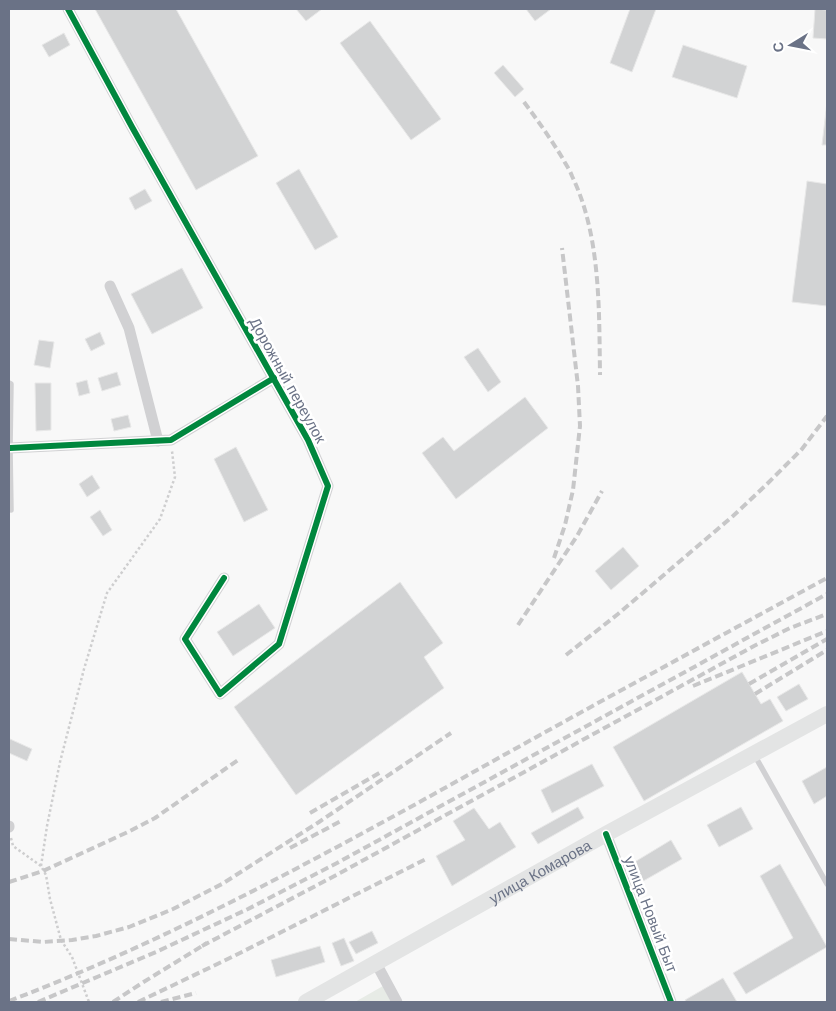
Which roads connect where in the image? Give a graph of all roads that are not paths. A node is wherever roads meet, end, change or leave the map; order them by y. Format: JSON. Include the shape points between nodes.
{"nodes":[{"id":1,"x":68,"y":9,"type":"edge"},
{"id":2,"x":110,"y":286,"type":"dead end"},
{"id":3,"x":274,"y":378,"type":"junction"},
{"id":4,"x":9,"y":383,"type":"edge"},
{"id":5,"x":158,"y":441,"type":"junction"},
{"id":6,"x":10,"y":448,"type":"edge"},
{"id":7,"x":11,"y":510,"type":"dead end"},
{"id":8,"x":224,"y":578,"type":"dead end"},
{"id":9,"x":827,"y":714,"type":"edge"},
{"id":10,"x":754,"y":754,"type":"junction"},
{"id":11,"x":606,"y":834,"type":"junction"},
{"id":12,"x":827,"y":884,"type":"edge"},
{"id":13,"x":376,"y":963,"type":"junction"},
{"id":14,"x":306,"y":1002,"type":"edge"},
{"id":15,"x":397,"y":1002,"type":"edge"},
{"id":16,"x":671,"y":1002,"type":"edge"}],
"edges":[{"from":1,"to":3,"type":"street","name":"Дорожный переулок"},
{"from":2,"to":5,"type":"street","via":[[129,328]]},
{"from":3,"to":5,"type":"street","via":[[171,440]]},
{"from":3,"to":8,"type":"street","name":"Дорожный переулок","via":[[308,440],[328,486],[279,644],[220,694],[185,638]]},
{"from":4,"to":6,"type":"lane"},
{"from":5,"to":6,"type":"street"},
{"from":6,"to":7,"type":"lane"},
{"from":9,"to":10,"type":"main road","name":"улица Комарова"},
{"from":10,"to":11,"type":"main road","name":"улица Комарова"},
{"from":10,"to":12,"type":"lane"},
{"from":11,"to":13,"type":"main road","name":"улица Комарова"},
{"from":11,"to":16,"type":"street","name":"улица Новый Быт"},
{"from":13,"to":14,"type":"main road","name":"улица Комарова"},
{"from":13,"to":15,"type":"street"}]}
